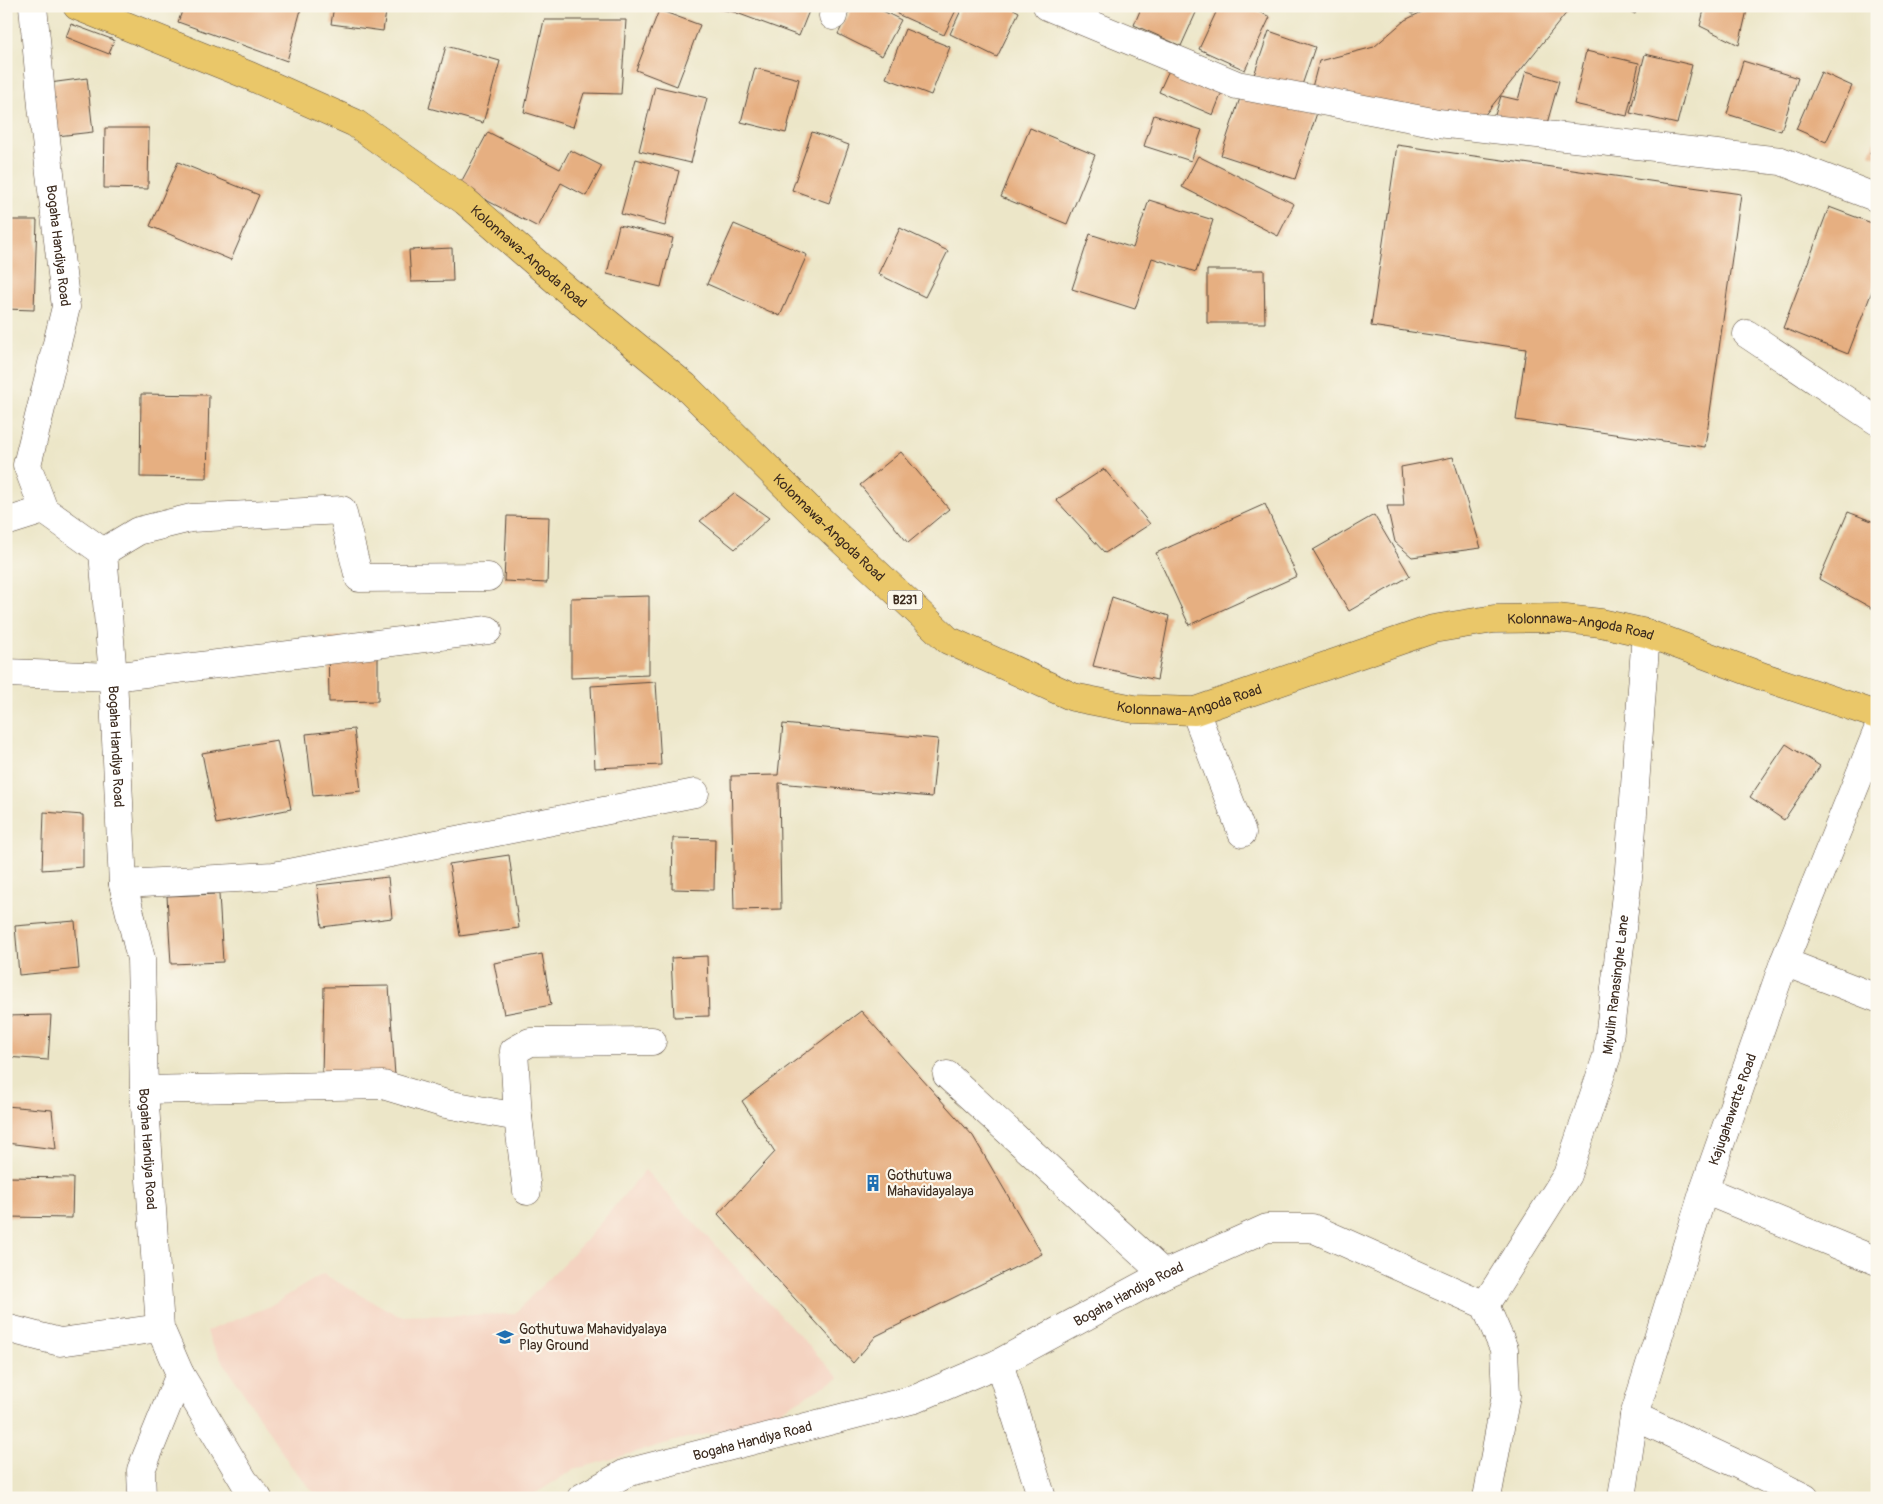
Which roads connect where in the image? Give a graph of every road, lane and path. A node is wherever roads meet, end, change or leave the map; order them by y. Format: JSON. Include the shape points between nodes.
{"nodes":[{"id":1,"x":33,"y":6,"type":"edge"},
{"id":2,"x":77,"y":6,"type":"edge"},
{"id":3,"x":1046,"y":6,"type":"edge"},
{"id":4,"x":1877,"y":198,"type":"edge"},
{"id":5,"x":1748,"y":334,"type":"dead end"},
{"id":6,"x":1877,"y":421,"type":"edge"},
{"id":7,"x":44,"y":510,"type":"junction"},
{"id":8,"x":6,"y":522,"type":"edge"},
{"id":9,"x":103,"y":552,"type":"junction"},
{"id":10,"x":488,"y":577,"type":"dead end"},
{"id":11,"x":488,"y":630,"type":"dead end"},
{"id":12,"x":1646,"y":633,"type":"junction"},
{"id":13,"x":6,"y":672,"type":"edge"},
{"id":14,"x":113,"y":677,"type":"junction"},
{"id":15,"x":1194,"y":711,"type":"junction"},
{"id":16,"x":1877,"y":715,"type":"edge"},
{"id":17,"x":1877,"y":732,"type":"edge"},
{"id":18,"x":695,"y":793,"type":"dead end"},
{"id":19,"x":1242,"y":834,"type":"dead end"},
{"id":20,"x":123,"y":884,"type":"junction"},
{"id":21,"x":1784,"y":962,"type":"junction"},
{"id":22,"x":1877,"y":998,"type":"edge"},
{"id":23,"x":652,"y":1040,"type":"dead end"},
{"id":24,"x":946,"y":1074,"type":"dead end"},
{"id":25,"x":144,"y":1090,"type":"junction"},
{"id":26,"x":518,"y":1117,"type":"junction"},
{"id":27,"x":1704,"y":1190,"type":"junction"},
{"id":28,"x":527,"y":1191,"type":"dead end"},
{"id":29,"x":1877,"y":1261,"type":"edge"},
{"id":30,"x":1164,"y":1274,"type":"junction"},
{"id":31,"x":1485,"y":1305,"type":"junction"},
{"id":32,"x":6,"y":1328,"type":"edge"},
{"id":33,"x":160,"y":1328,"type":"junction"},
{"id":34,"x":999,"y":1363,"type":"junction"},
{"id":35,"x":180,"y":1374,"type":"junction"},
{"id":36,"x":1634,"y":1416,"type":"junction"},
{"id":37,"x":142,"y":1498,"type":"edge"},
{"id":38,"x":258,"y":1498,"type":"edge"},
{"id":39,"x":581,"y":1498,"type":"edge"},
{"id":40,"x":1042,"y":1498,"type":"edge"},
{"id":41,"x":1487,"y":1498,"type":"edge"},
{"id":42,"x":1622,"y":1498,"type":"edge"},
{"id":43,"x":1805,"y":1498,"type":"edge"}],
"edges":[{"from":1,"to":7,"type":"street","name":"Bogaha Handiya Road","via":[[66,308],[27,465]]},
{"from":2,"to":15,"type":"main road","name":"Kolonnawa-Angoda Road","number":"B231","via":[[250,76],[355,123],[465,201],[685,386],[816,516],[948,640],[1073,697],[1134,708]]},
{"from":3,"to":4,"type":"street","via":[[1237,85],[1438,123],[1781,161]]},
{"from":5,"to":6,"type":"street"},
{"from":7,"to":8,"type":"street"},
{"from":7,"to":9,"type":"street"},
{"from":9,"to":10,"type":"street","via":[[138,531],[191,518],[342,510],[358,578]]},
{"from":9,"to":14,"type":"street","name":"Bogaha Handiya Road"},
{"from":11,"to":14,"type":"street"},
{"from":12,"to":15,"type":"main road","name":"Kolonnawa-Angoda Road","number":"B231","via":[[1557,618],[1494,619],[1433,628]]},
{"from":12,"to":16,"type":"main road","name":"Kolonnawa-Angoda Road","number":"B231"},
{"from":12,"to":31,"type":"street","name":"Miyulin Ranasinghe Lane","via":[[1629,868],[1607,1056],[1567,1175]]},
{"from":13,"to":14,"type":"street"},
{"from":14,"to":20,"type":"street","name":"Bogaha Handiya Road"},
{"from":15,"to":19,"type":"street"},
{"from":17,"to":21,"type":"street","name":"Kajugahawatte Road"},
{"from":18,"to":20,"type":"street","via":[[274,876]]},
{"from":20,"to":25,"type":"street","name":"Bogaha Handiya Road","via":[[141,960]]},
{"from":21,"to":22,"type":"street"},
{"from":21,"to":27,"type":"street","name":"Kajugahawatte Road"},
{"from":23,"to":26,"type":"street","via":[[530,1042],[522,1046],[514,1051]]},
{"from":24,"to":30,"type":"street"},
{"from":25,"to":26,"type":"street","via":[[383,1086],[446,1104]]},
{"from":25,"to":33,"type":"street","name":"Bogaha Handiya Road"},
{"from":26,"to":28,"type":"street"},
{"from":27,"to":29,"type":"street"},
{"from":27,"to":36,"type":"street","name":"Kajugahawatte Road"},
{"from":30,"to":31,"type":"street","name":"Bogaha Handiya Road","via":[[1267,1228],[1312,1228]]},
{"from":30,"to":34,"type":"street","name":"Bogaha Handiya Road"},
{"from":31,"to":41,"type":"street","via":[[1504,1349],[1506,1395]]},
{"from":32,"to":33,"type":"street","via":[[60,1342]]},
{"from":33,"to":35,"type":"street","name":"Bogaha Handiya Road"},
{"from":34,"to":39,"type":"street","name":"Bogaha Handiya Road","via":[[915,1399],[626,1473]]},
{"from":34,"to":40,"type":"street"},
{"from":35,"to":37,"type":"street","via":[[141,1470]]},
{"from":35,"to":38,"type":"street","name":"Bogaha Handiya Road","via":[[244,1481]]},
{"from":36,"to":42,"type":"street","name":"Kajugahawatte Road"},
{"from":36,"to":43,"type":"street"}]}
